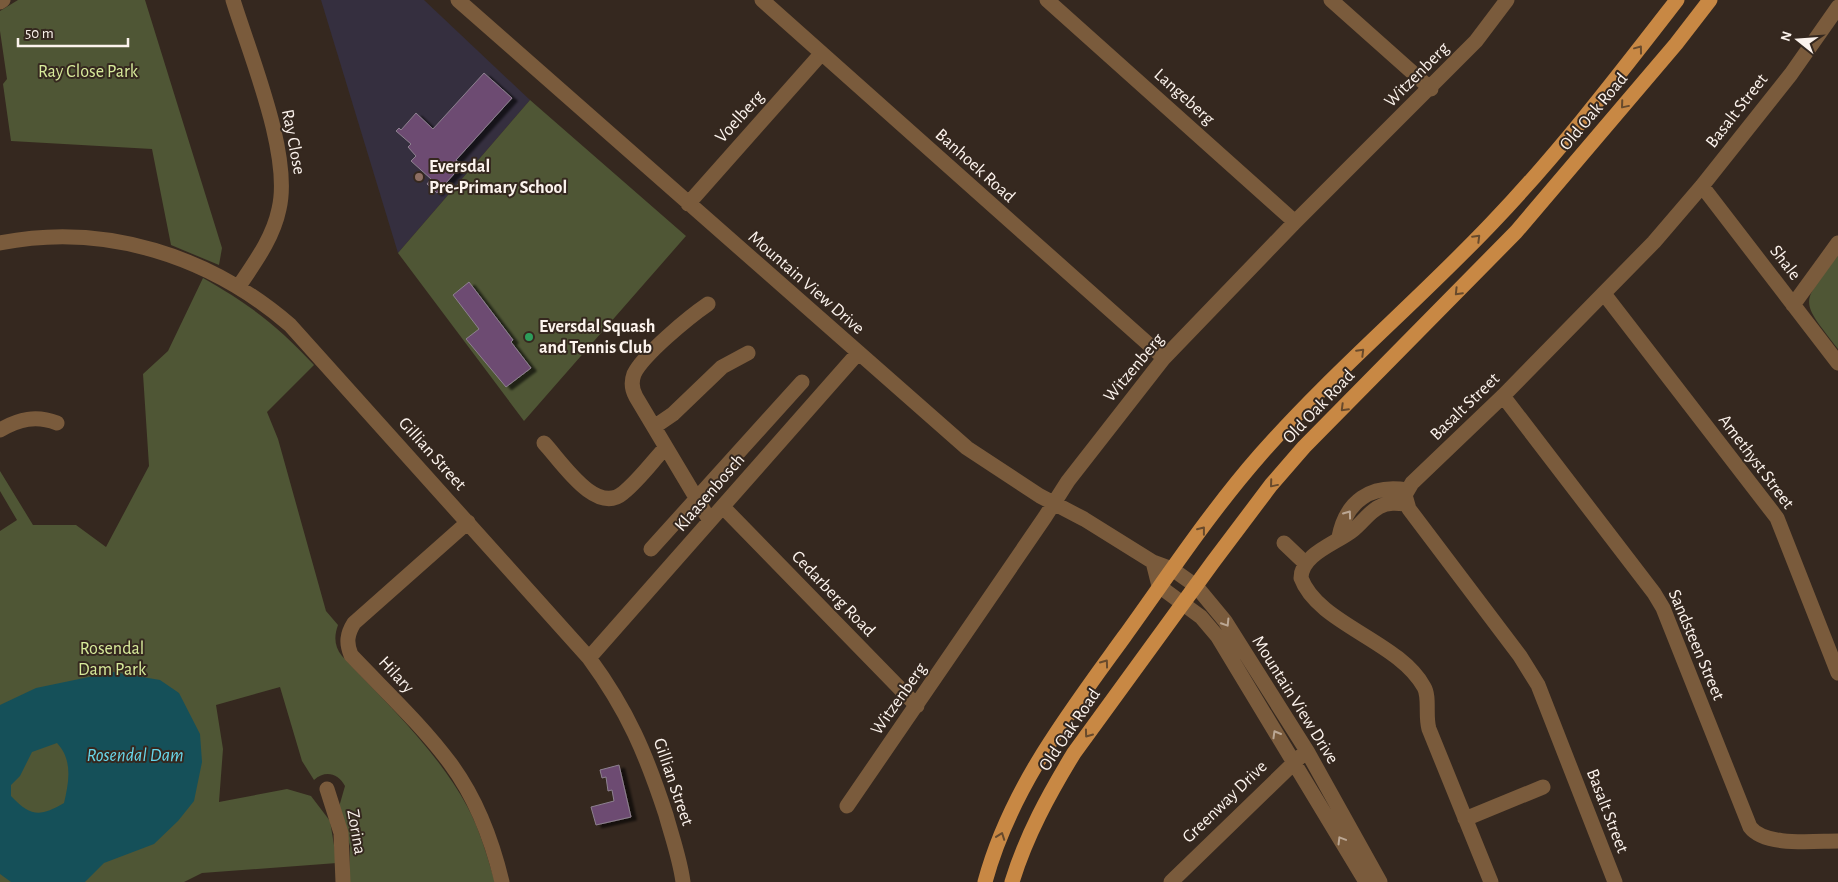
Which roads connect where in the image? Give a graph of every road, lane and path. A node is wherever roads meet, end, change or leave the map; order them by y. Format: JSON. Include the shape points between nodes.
{"nodes":[{"id":1,"x":233,"y":0,"type":"edge"},
{"id":2,"x":458,"y":0,"type":"edge"},
{"id":3,"x":762,"y":0,"type":"edge"},
{"id":4,"x":1047,"y":0,"type":"edge"},
{"id":5,"x":1331,"y":0,"type":"edge"},
{"id":6,"x":1507,"y":0,"type":"edge"},
{"id":7,"x":1677,"y":0,"type":"edge"},
{"id":8,"x":1710,"y":0,"type":"edge"},
{"id":9,"x":1838,"y":7,"type":"edge"},
{"id":10,"x":821,"y":54,"type":"junction"},
{"id":11,"x":1431,"y":89,"type":"junction"},
{"id":12,"x":1702,"y":186,"type":"junction"},
{"id":13,"x":688,"y":204,"type":"junction"},
{"id":14,"x":1295,"y":222,"type":"junction"},
{"id":15,"x":0,"y":243,"type":"edge"},
{"id":16,"x":1838,"y":243,"type":"edge"},
{"id":17,"x":240,"y":286,"type":"junction"},
{"id":18,"x":1605,"y":295,"type":"junction"},
{"id":19,"x":708,"y":304,"type":"dead end"},
{"id":20,"x":1793,"y":305,"type":"junction"},
{"id":21,"x":748,"y":353,"type":"dead end"},
{"id":22,"x":858,"y":353,"type":"junction"},
{"id":23,"x":1164,"y":358,"type":"junction"},
{"id":24,"x":1838,"y":364,"type":"edge"},
{"id":25,"x":802,"y":382,"type":"dead end"},
{"id":26,"x":1503,"y":396,"type":"junction"},
{"id":27,"x":56,"y":423,"type":"dead end"},
{"id":28,"x":654,"y":427,"type":"junction"},
{"id":29,"x":0,"y":430,"type":"edge"},
{"id":30,"x":544,"y":443,"type":"dead end"},
{"id":31,"x":665,"y":448,"type":"junction"},
{"id":32,"x":1407,"y":497,"type":"junction"},
{"id":33,"x":696,"y":500,"type":"junction"},
{"id":34,"x":1054,"y":504,"type":"junction"},
{"id":35,"x":723,"y":507,"type":"junction"},
{"id":36,"x":710,"y":521,"type":"junction"},
{"id":37,"x":468,"y":522,"type":"junction"},
{"id":38,"x":1284,"y":543,"type":"dead end"},
{"id":39,"x":652,"y":549,"type":"dead end"},
{"id":40,"x":1153,"y":562,"type":"junction"},
{"id":41,"x":1305,"y":564,"type":"junction"},
{"id":42,"x":1172,"y":569,"type":"junction"},
{"id":43,"x":1159,"y":586,"type":"junction"},
{"id":44,"x":1196,"y":586,"type":"junction"},
{"id":45,"x":1182,"y":604,"type":"junction"},
{"id":46,"x":589,"y":658,"type":"junction"},
{"id":47,"x":1838,"y":674,"type":"edge"},
{"id":48,"x":917,"y":706,"type":"junction"},
{"id":49,"x":1307,"y":751,"type":"junction"},
{"id":50,"x":1293,"y":762,"type":"junction"},
{"id":51,"x":1543,"y":787,"type":"dead end"},
{"id":52,"x":327,"y":788,"type":"dead end"},
{"id":53,"x":847,"y":806,"type":"dead end"},
{"id":54,"x":1465,"y":818,"type":"junction"},
{"id":55,"x":1838,"y":841,"type":"edge"},
{"id":56,"x":343,"y":882,"type":"edge"},
{"id":57,"x":502,"y":882,"type":"edge"},
{"id":58,"x":683,"y":882,"type":"edge"},
{"id":59,"x":985,"y":882,"type":"edge"},
{"id":60,"x":1012,"y":882,"type":"edge"},
{"id":61,"x":1171,"y":882,"type":"edge"},
{"id":62,"x":1366,"y":882,"type":"edge"},
{"id":63,"x":1380,"y":882,"type":"edge"},
{"id":64,"x":1491,"y":882,"type":"edge"},
{"id":65,"x":1615,"y":882,"type":"edge"}],
"edges":[{"from":1,"to":17,"type":"street","name":"Ray Close","via":[[271,120],[283,182],[275,223]]},
{"from":2,"to":13,"type":"street","name":"Mountain View Drive"},
{"from":3,"to":10,"type":"street","name":"Banhoek Road"},
{"from":4,"to":14,"type":"street","name":"Langeberg"},
{"from":5,"to":11,"type":"street"},
{"from":6,"to":11,"type":"street","name":"Witzenberg","via":[[1476,41]]},
{"from":42,"to":7,"type":"main road","name":"Old Oak Road","one_way":true,"via":[[1261,454],[1492,222],[1604,95]]},
{"from":8,"to":44,"type":"main road","name":"Old Oak Road","one_way":true,"via":[[1516,232],[1304,447]]},
{"from":9,"to":12,"type":"street","name":"Basalt Street","via":[[1791,74]]},
{"from":10,"to":13,"type":"street","name":"Voelberg"},
{"from":10,"to":23,"type":"street","name":"Banhoek Road"},
{"from":11,"to":14,"type":"street","name":"Witzenberg"},
{"from":12,"to":18,"type":"street","name":"Basalt Street"},
{"from":12,"to":20,"type":"street","name":"Shale"},
{"from":13,"to":22,"type":"street","name":"Mountain View Drive"},
{"from":14,"to":23,"type":"street","name":"Witzenberg"},
{"from":15,"to":17,"type":"street","name":"Gillian Street","via":[[55,237],[109,240],[182,259]]},
{"from":16,"to":20,"type":"street"},
{"from":17,"to":37,"type":"street","name":"Gillian Street","via":[[290,325]]},
{"from":18,"to":26,"type":"street","name":"Basalt Street"},
{"from":18,"to":47,"type":"street","name":"Amethyst Street","via":[[1777,518]]},
{"from":19,"to":28,"type":"street","via":[[683,322],[634,373],[633,391]]},
{"from":20,"to":24,"type":"street","name":"Shale"},
{"from":21,"to":28,"type":"street","via":[[722,367],[673,414]]},
{"from":22,"to":34,"type":"street","name":"Mountain View Drive","via":[[967,448]]},
{"from":22,"to":35,"type":"street","name":"Klaasenbosch"},
{"from":23,"to":34,"type":"street","name":"Witzenberg","via":[[1074,473]]},
{"from":25,"to":33,"type":"street"},
{"from":26,"to":32,"type":"street","name":"Basalt Street"},
{"from":26,"to":55,"type":"street","name":"Sandsteen Street","via":[[1663,608],[1754,832],[1770,840]]},
{"from":27,"to":29,"type":"street","via":[[31,418]]},
{"from":28,"to":31,"type":"street"},
{"from":30,"to":31,"type":"street","via":[[590,493],[607,499],[624,493]]},
{"from":31,"to":33,"type":"street"},
{"from":32,"to":41,"type":"street","via":[[1388,487],[1374,490],[1347,513],[1339,537]]},
{"from":32,"to":65,"type":"street","name":"Basalt Street","via":[[1534,679]]},
{"from":33,"to":36,"type":"street"},
{"from":33,"to":39,"type":"street"},
{"from":34,"to":40,"type":"street","name":"Mountain View Drive"},
{"from":34,"to":48,"type":"street","name":"Witzenberg"},
{"from":35,"to":36,"type":"street","name":"Klaasenbosch"},
{"from":35,"to":48,"type":"street","name":"Cedarberg Road"},
{"from":36,"to":46,"type":"street","name":"Klaasenbosch"},
{"from":37,"to":46,"type":"street","name":"Gillian Street"},
{"from":37,"to":57,"type":"street","name":"Hilary","via":[[354,623],[348,635],[348,645],[351,655],[449,762],[461,780],[487,833]]},
{"from":38,"to":41,"type":"street"},
{"from":40,"to":42,"type":"street","name":"Mountain View Drive"},
{"from":40,"to":43,"type":"street"},
{"from":41,"to":54,"type":"street","via":[[1301,578],[1309,593],[1325,609],[1390,652],[1424,686],[1428,729]]},
{"from":42,"to":43,"type":"main road","name":"Old Oak Road"},
{"from":42,"to":44,"type":"street","name":"Mountain View Drive"},
{"from":43,"to":45,"type":"street","name":"Mountain View Drive"},
{"from":59,"to":43,"type":"main road","name":"Old Oak Road","one_way":true,"via":[[1006,824],[1032,769]]},
{"from":44,"to":45,"type":"main road","name":"Old Oak Road"},
{"from":44,"to":49,"type":"street","name":"Mountain View Drive","one_way":true,"via":[[1225,621]]},
{"from":50,"to":45,"type":"street","name":"Mountain View Drive","one_way":true,"via":[[1218,637],[1201,617]]},
{"from":45,"to":60,"type":"main road","name":"Old Oak Road","one_way":true,"via":[[1074,753],[1046,801]]},
{"from":46,"to":58,"type":"street","name":"Gillian Street","via":[[610,686],[634,729],[658,790]]},
{"from":48,"to":53,"type":"street","name":"Witzenberg"},
{"from":49,"to":50,"type":"street","name":"Greenway Drive"},
{"from":49,"to":63,"type":"street","name":"Mountain View Drive"},
{"from":50,"to":61,"type":"street","name":"Greenway Drive"},
{"from":62,"to":50,"type":"street","name":"Mountain View Drive","one_way":true},
{"from":51,"to":54,"type":"street"},
{"from":52,"to":56,"type":"street","name":"Zorina","via":[[341,833]]},
{"from":54,"to":64,"type":"street"}]}
